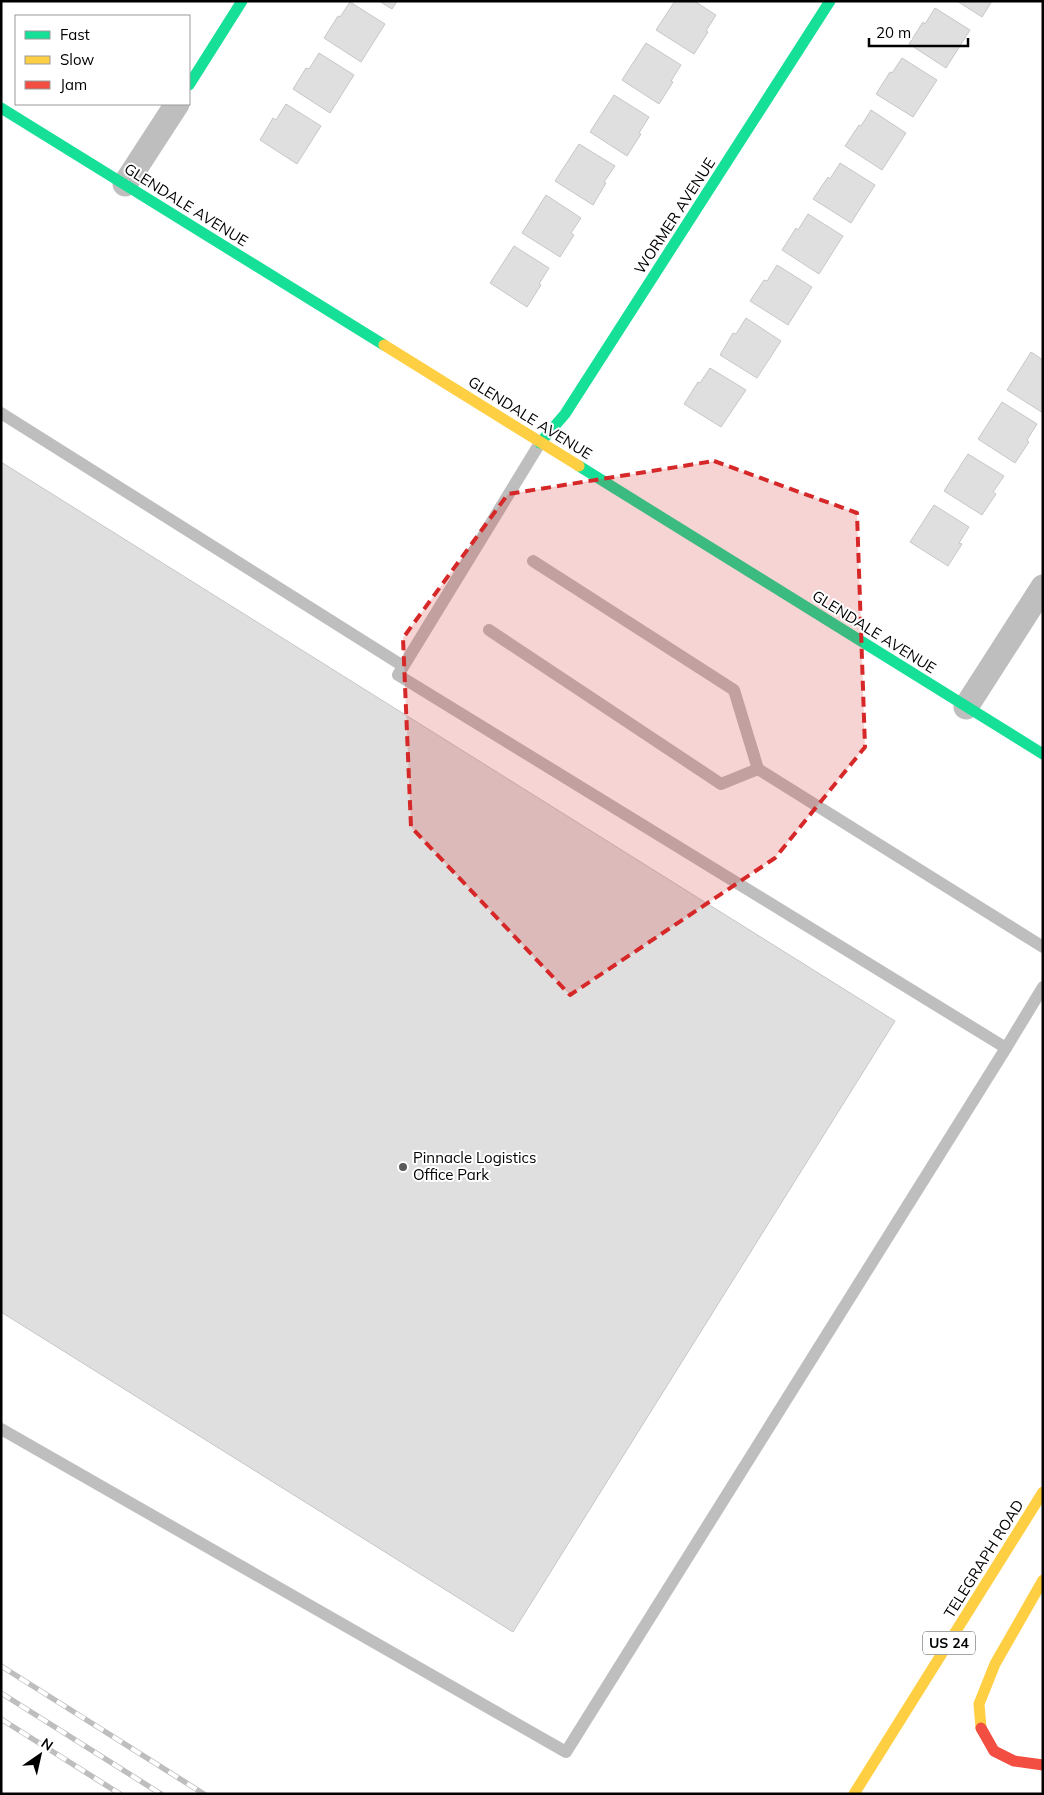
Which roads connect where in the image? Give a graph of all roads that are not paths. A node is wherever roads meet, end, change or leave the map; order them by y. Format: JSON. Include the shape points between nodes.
{"nodes":[{"id":1,"x":242,"y":1,"type":"edge"},
{"id":2,"x":830,"y":1,"type":"edge"},
{"id":3,"x":190,"y":83,"type":"edge"},
{"id":4,"x":176,"y":105,"type":"edge"},
{"id":5,"x":1,"y":108,"type":"edge"},
{"id":6,"x":125,"y":184,"type":"junction"},
{"id":7,"x":1,"y":413,"type":"edge"},
{"id":8,"x":540,"y":443,"type":"junction"},
{"id":9,"x":532,"y":561,"type":"dead end"},
{"id":10,"x":1043,"y":587,"type":"edge"},
{"id":11,"x":489,"y":630,"type":"dead end"},
{"id":12,"x":403,"y":666,"type":"junction"},
{"id":13,"x":966,"y":707,"type":"junction"},
{"id":14,"x":1043,"y":754,"type":"edge"},
{"id":15,"x":758,"y":769,"type":"junction"},
{"id":16,"x":1043,"y":947,"type":"edge"},
{"id":17,"x":1043,"y":987,"type":"edge"},
{"id":18,"x":1006,"y":1048,"type":"junction"},
{"id":19,"x":1,"y":1429,"type":"edge"},
{"id":20,"x":1043,"y":1492,"type":"edge"},
{"id":21,"x":1043,"y":1580,"type":"edge"},
{"id":22,"x":1043,"y":1765,"type":"edge"},
{"id":23,"x":854,"y":1794,"type":"edge"}],
"edges":[{"from":1,"to":3,"type":"street"},
{"from":2,"to":8,"type":"street","name":"WORMER AVENUE","via":[[565,414]]},
{"from":4,"to":6,"type":"street"},
{"from":5,"to":6,"type":"street","name":"GLENDALE AVENUE"},
{"from":6,"to":8,"type":"street","name":"GLENDALE AVENUE"},
{"from":7,"to":12,"type":"lane"},
{"from":8,"to":12,"type":"lane"},
{"from":8,"to":13,"type":"street","name":"GLENDALE AVENUE"},
{"from":9,"to":15,"type":"lane","via":[[734,690]]},
{"from":10,"to":13,"type":"street"},
{"from":11,"to":15,"type":"lane","via":[[721,784]]},
{"from":12,"to":18,"type":"lane","via":[[398,675]]},
{"from":13,"to":14,"type":"street","name":"GLENDALE AVENUE"},
{"from":15,"to":16,"type":"lane"},
{"from":17,"to":18,"type":"lane"},
{"from":18,"to":19,"type":"lane","via":[[566,1752]]},
{"from":20,"to":23,"type":"street","name":"TELEGRAPH ROAD","number":"US 24"},
{"from":21,"to":22,"type":"street","via":[[994,1664],[979,1704],[981,1727],[994,1751],[1014,1761]]}]}
